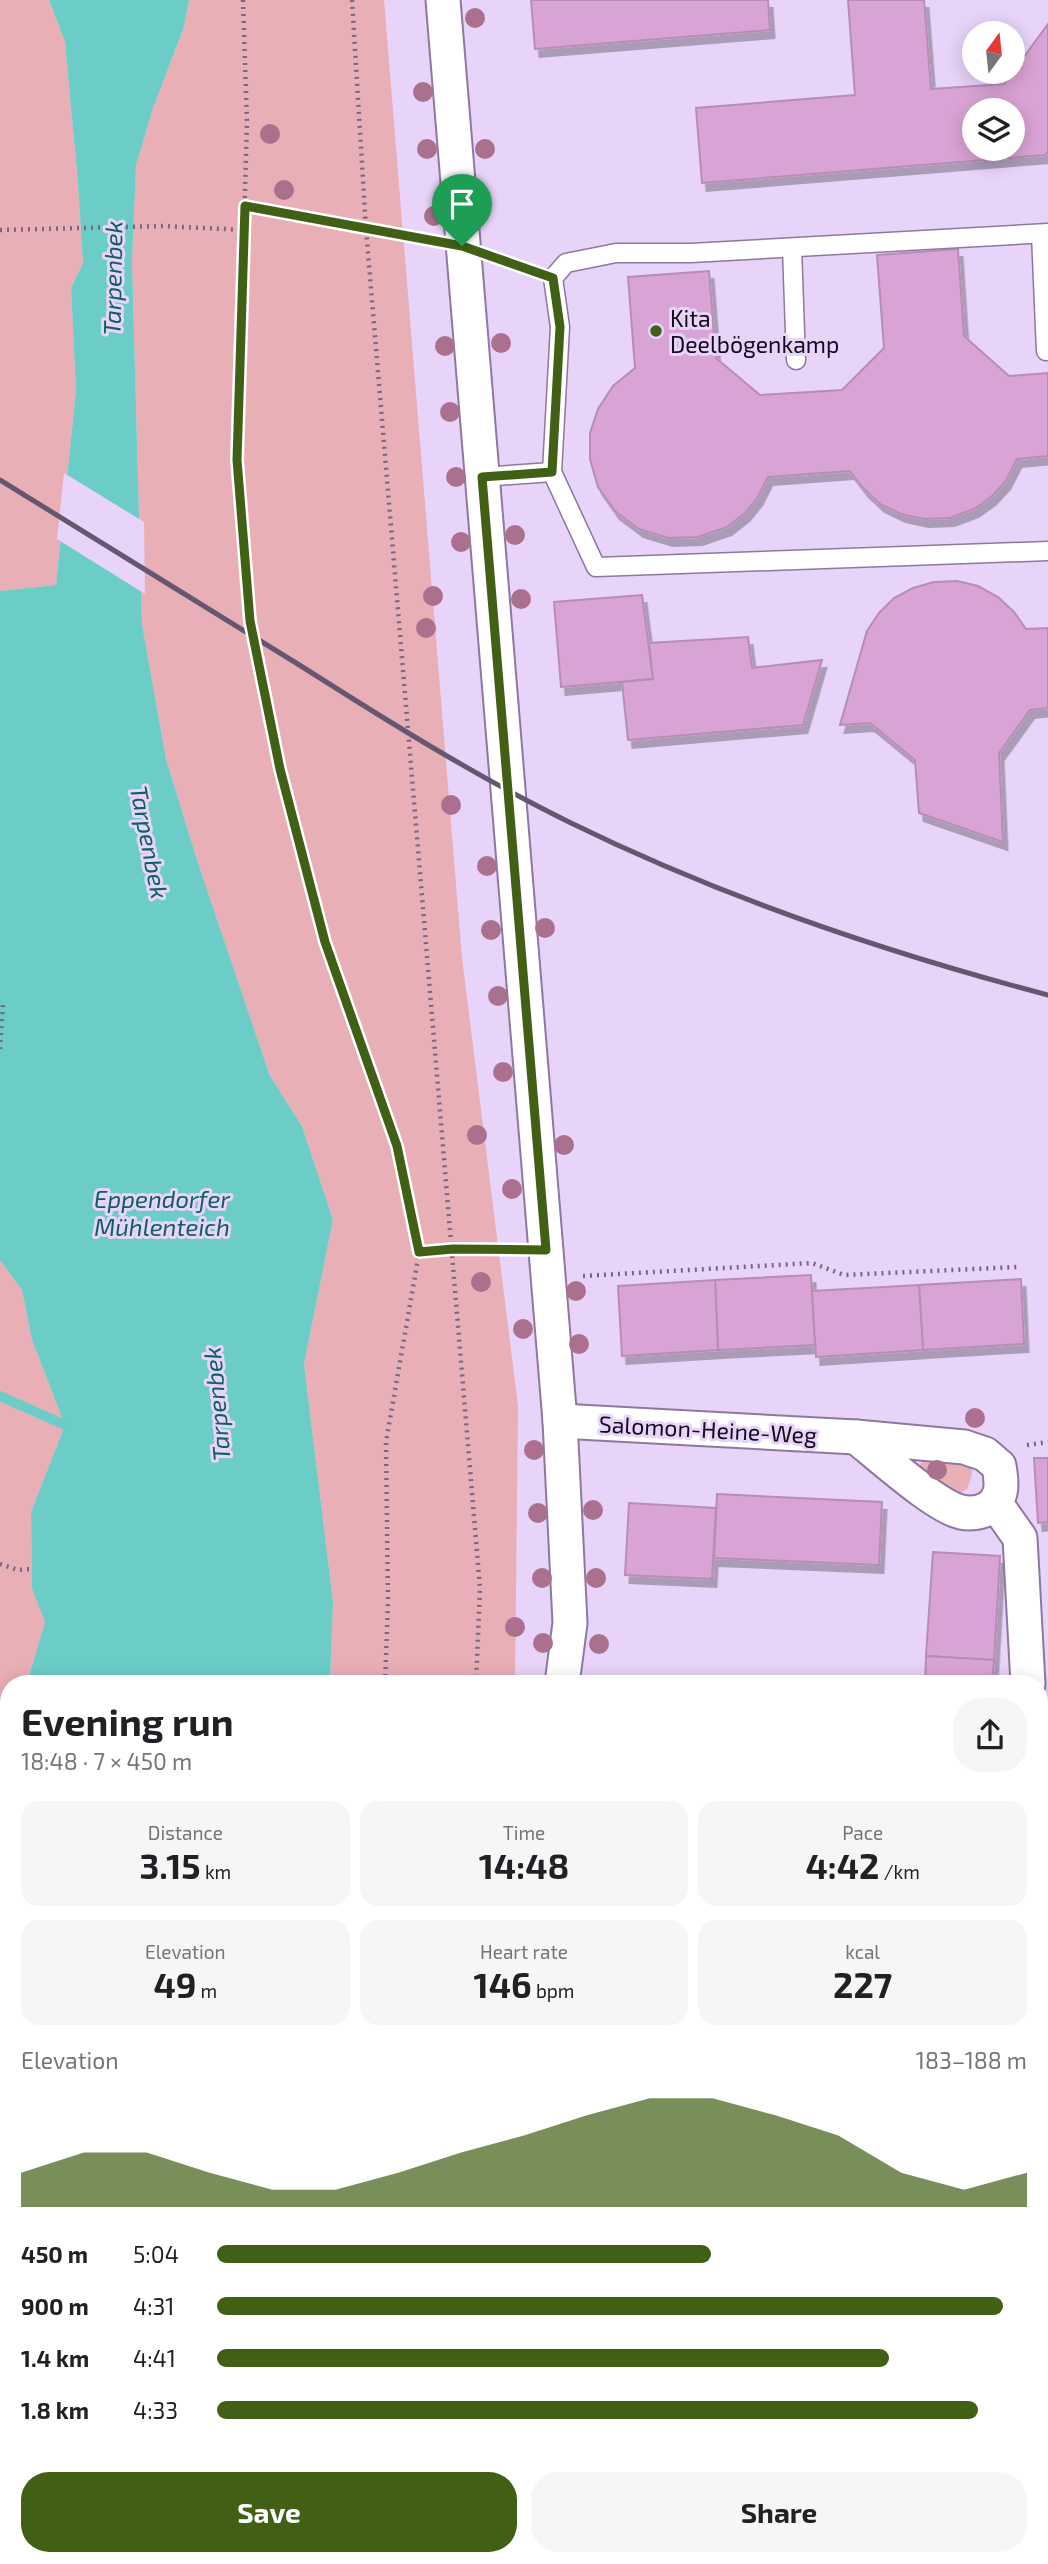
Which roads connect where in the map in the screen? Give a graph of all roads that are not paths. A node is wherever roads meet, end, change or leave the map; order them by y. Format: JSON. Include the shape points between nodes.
{"nodes":[{"id":1,"x":443,"y":0,"type":"edge"},
{"id":2,"x":1044,"y":234,"type":"edge"},
{"id":3,"x":792,"y":248,"type":"junction"},
{"id":4,"x":1046,"y":351,"type":"dead end"},
{"id":5,"x":796,"y":360,"type":"dead end"},
{"id":6,"x":552,"y":472,"type":"junction"},
{"id":7,"x":482,"y":477,"type":"junction"},
{"id":8,"x":1048,"y":551,"type":"edge"},
{"id":9,"x":560,"y":1420,"type":"junction"},
{"id":10,"x":856,"y":1437,"type":"junction"},
{"id":11,"x":996,"y":1504,"type":"junction"},
{"id":12,"x":563,"y":1675,"type":"edge"},
{"id":13,"x":1028,"y":1675,"type":"edge"}],
"edges":[{"from":1,"to":7,"type":"street"},
{"from":2,"to":3,"type":"lane"},
{"from":2,"to":4,"type":"lane"},
{"from":3,"to":5,"type":"lane"},
{"from":3,"to":6,"type":"lane","via":[[616,253],[566,263],[553,278],[560,327]]},
{"from":6,"to":7,"type":"lane"},
{"from":6,"to":8,"type":"lane","via":[[596,567]]},
{"from":7,"to":9,"type":"street"},
{"from":9,"to":10,"type":"street","name":"Salomon-Heine-Weg"},
{"from":9,"to":12,"type":"street","via":[[570,1623]]},
{"from":10,"to":11,"type":"street","via":[[950,1507],[980,1513]]},
{"from":10,"to":11,"type":"street","name":"Salomon-Heine-Weg","via":[[964,1447],[985,1454],[999,1466],[1002,1486]]},
{"from":11,"to":13,"type":"street","via":[[1020,1538]]}]}
